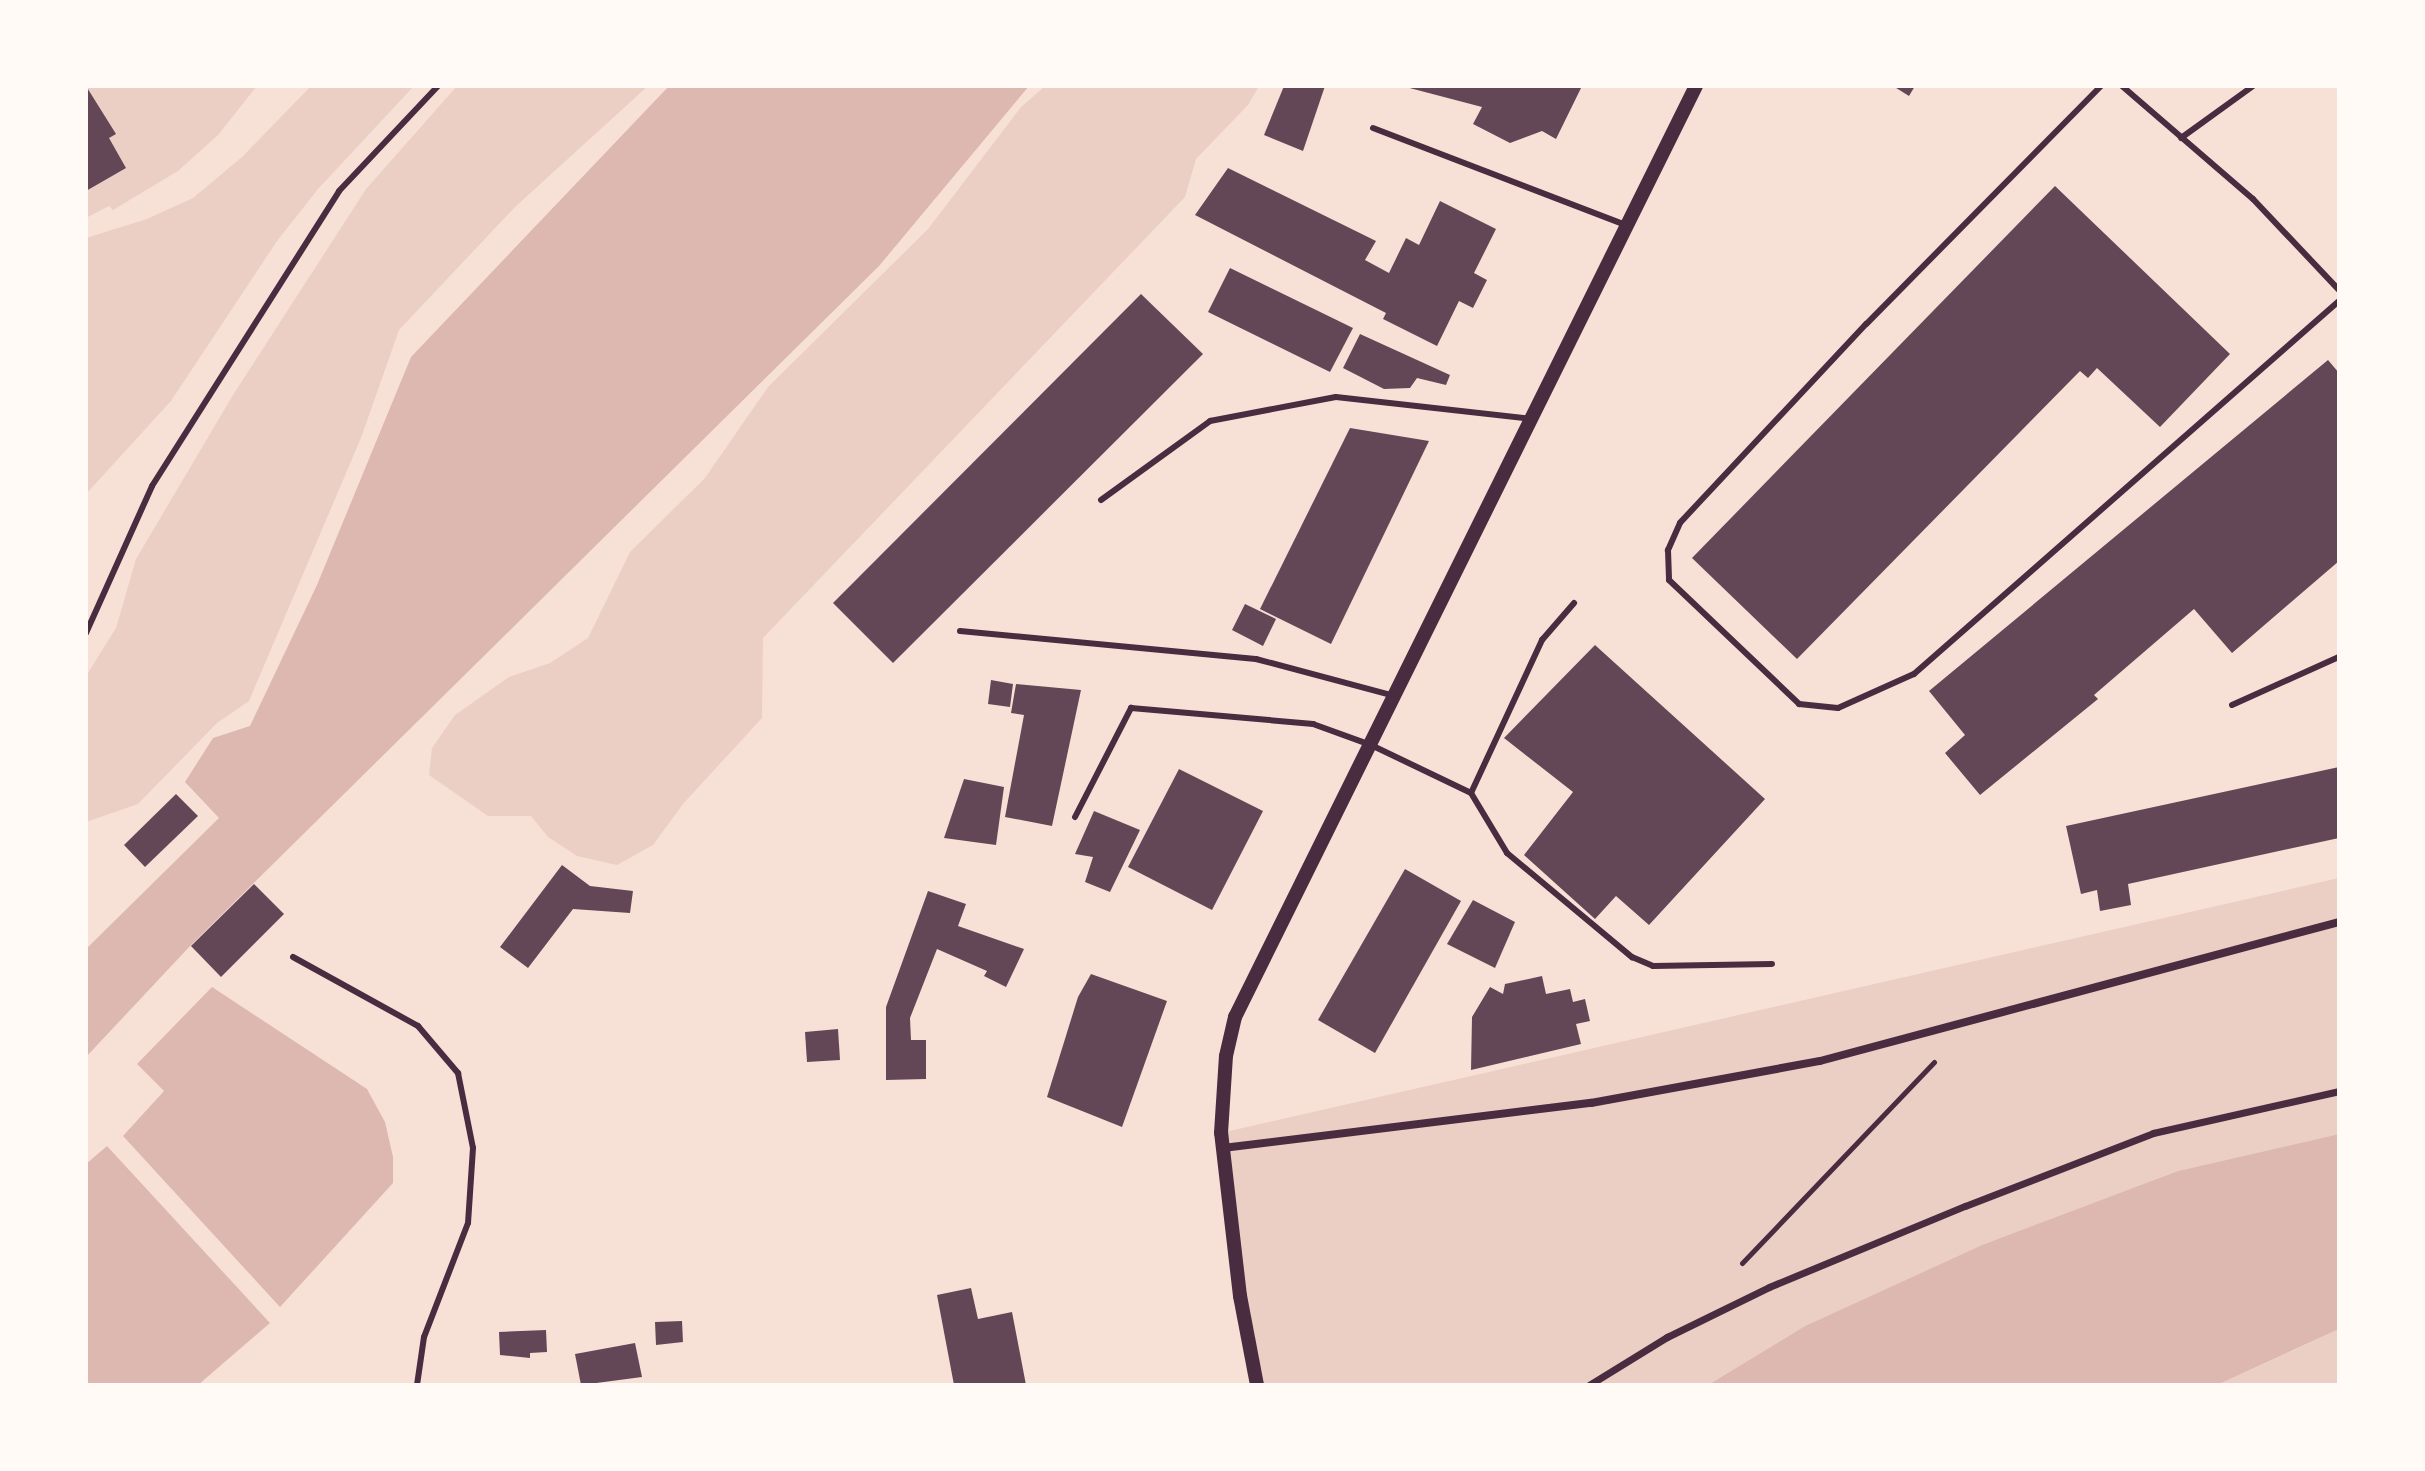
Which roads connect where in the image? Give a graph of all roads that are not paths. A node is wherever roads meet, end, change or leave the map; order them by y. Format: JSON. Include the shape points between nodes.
{"nodes":[{"id":1,"x":438,"y":86,"type":"edge"},
{"id":2,"x":1696,"y":86,"type":"edge"},
{"id":3,"x":2101,"y":86,"type":"edge"},
{"id":4,"x":2122,"y":86,"type":"edge"},
{"id":5,"x":2253,"y":86,"type":"edge"},
{"id":6,"x":1373,"y":128,"type":"dead end"},
{"id":7,"x":2181,"y":138,"type":"junction"},
{"id":8,"x":1626,"y":225,"type":"junction"},
{"id":9,"x":2339,"y":290,"type":"edge"},
{"id":10,"x":2339,"y":301,"type":"edge"},
{"id":11,"x":1531,"y":419,"type":"junction"},
{"id":12,"x":1101,"y":500,"type":"dead end"},
{"id":13,"x":1574,"y":603,"type":"dead end"},
{"id":14,"x":960,"y":631,"type":"dead end"},
{"id":15,"x":86,"y":633,"type":"edge"},
{"id":16,"x":2339,"y":657,"type":"edge"},
{"id":17,"x":1395,"y":696,"type":"junction"},
{"id":18,"x":2232,"y":705,"type":"dead end"},
{"id":19,"x":1371,"y":745,"type":"junction"},
{"id":20,"x":1471,"y":793,"type":"junction"},
{"id":21,"x":1075,"y":817,"type":"dead end"},
{"id":22,"x":2339,"y":922,"type":"edge"},
{"id":23,"x":293,"y":957,"type":"dead end"},
{"id":24,"x":1772,"y":964,"type":"dead end"},
{"id":25,"x":2339,"y":1091,"type":"edge"},
{"id":26,"x":1223,"y":1148,"type":"junction"},
{"id":27,"x":417,"y":1385,"type":"edge"},
{"id":28,"x":1257,"y":1385,"type":"edge"},
{"id":29,"x":1589,"y":1385,"type":"edge"}],
"edges":[{"from":1,"to":15,"type":"lane","via":[[339,191],[152,486]]},
{"from":2,"to":8,"type":"street"},
{"from":3,"to":10,"type":"lane","via":[[1866,324],[1680,523],[1668,550],[1669,580],[1799,704],[1838,708],[1914,674]]},
{"from":4,"to":7,"type":"lane"},
{"from":5,"to":7,"type":"lane"},
{"from":6,"to":8,"type":"lane"},
{"from":7,"to":9,"type":"lane","via":[[2253,199]]},
{"from":8,"to":11,"type":"street"},
{"from":11,"to":12,"type":"lane","via":[[1336,397],[1210,421]]},
{"from":11,"to":17,"type":"street"},
{"from":13,"to":20,"type":"lane","via":[[1542,640]]},
{"from":14,"to":17,"type":"lane","via":[[1256,659]]},
{"from":16,"to":18,"type":"lane"},
{"from":17,"to":19,"type":"street"},
{"from":19,"to":20,"type":"lane"},
{"from":19,"to":21,"type":"lane","via":[[1313,724],[1131,708]]},
{"from":19,"to":26,"type":"street","via":[[1235,1017],[1223,1083]]},
{"from":20,"to":24,"type":"lane","via":[[1507,853],[1632,957],[1653,966]]},
{"from":22,"to":26,"type":"street","via":[[1820,1061],[1591,1103]]},
{"from":23,"to":27,"type":"lane","via":[[418,1026],[458,1073],[473,1148],[468,1223],[424,1337]]},
{"from":25,"to":29,"type":"street","via":[[2153,1133],[1965,1206],[1757,1293],[1667,1337]]},
{"from":26,"to":28,"type":"street","via":[[1240,1296]]}]}
